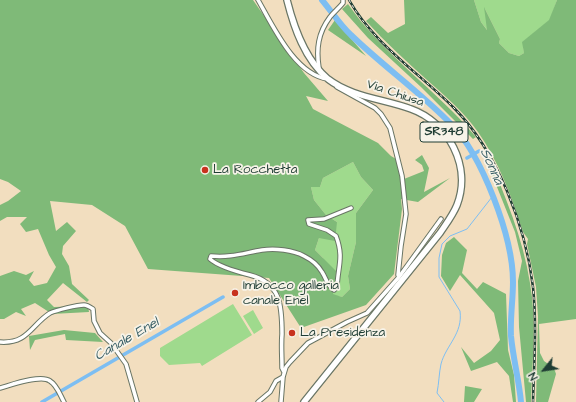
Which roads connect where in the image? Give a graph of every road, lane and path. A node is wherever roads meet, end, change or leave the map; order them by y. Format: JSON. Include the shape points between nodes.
{"nodes":[{"id":1,"x":258,"y":0,"type":"edge"},
{"id":2,"x":286,"y":0,"type":"edge"},
{"id":3,"x":343,"y":0,"type":"edge"},
{"id":4,"x":320,"y":71,"type":"junction"},
{"id":5,"x":330,"y":80,"type":"junction"},
{"id":6,"x":351,"y":208,"type":"dead end"},
{"id":7,"x":441,"y":219,"type":"dead end"},
{"id":8,"x":399,"y":277,"type":"junction"},
{"id":9,"x":0,"y":342,"type":"edge"},
{"id":10,"x":284,"y":372,"type":"junction"},
{"id":11,"x":283,"y":377,"type":"junction"},
{"id":12,"x":0,"y":388,"type":"edge"},
{"id":13,"x":64,"y":402,"type":"edge"},
{"id":14,"x":137,"y":402,"type":"edge"},
{"id":15,"x":258,"y":402,"type":"edge"},
{"id":16,"x":281,"y":402,"type":"edge"},
{"id":17,"x":304,"y":402,"type":"edge"}],
"edges":[{"from":1,"to":5,"type":"street","via":[[287,49],[307,70]]},
{"from":2,"to":4,"type":"main road","name":"Via Chiusa","number":"SR348","via":[[302,44]]},
{"from":3,"to":4,"type":"street","via":[[320,34],[317,45]]},
{"from":4,"to":5,"type":"main road","name":"Via Chiusa","number":"SR348"},
{"from":5,"to":8,"type":"street","via":[[341,90],[375,108],[390,128],[402,176],[406,214]]},
{"from":5,"to":17,"type":"main road","name":"Via Chiusa","number":"SR348","via":[[355,92],[412,109],[428,117],[443,130],[458,154],[461,186],[457,204],[440,233]]},
{"from":6,"to":10,"type":"street","via":[[324,219],[308,220],[309,224],[336,236],[341,258],[334,290],[330,288],[317,265],[293,252],[264,250],[210,258],[231,270],[266,281],[274,290],[281,306]]},
{"from":7,"to":8,"type":"street"},
{"from":8,"to":10,"type":"street","via":[[367,313],[308,344]]},
{"from":9,"to":14,"type":"street","via":[[10,342],[24,337],[51,313],[85,305],[93,308],[94,321],[100,333],[118,350],[126,364]]},
{"from":10,"to":11,"type":"street"},
{"from":11,"to":15,"type":"street","via":[[276,381],[270,392]]},
{"from":11,"to":16,"type":"street"},
{"from":12,"to":13,"type":"street","via":[[41,378],[50,380]]}]}
